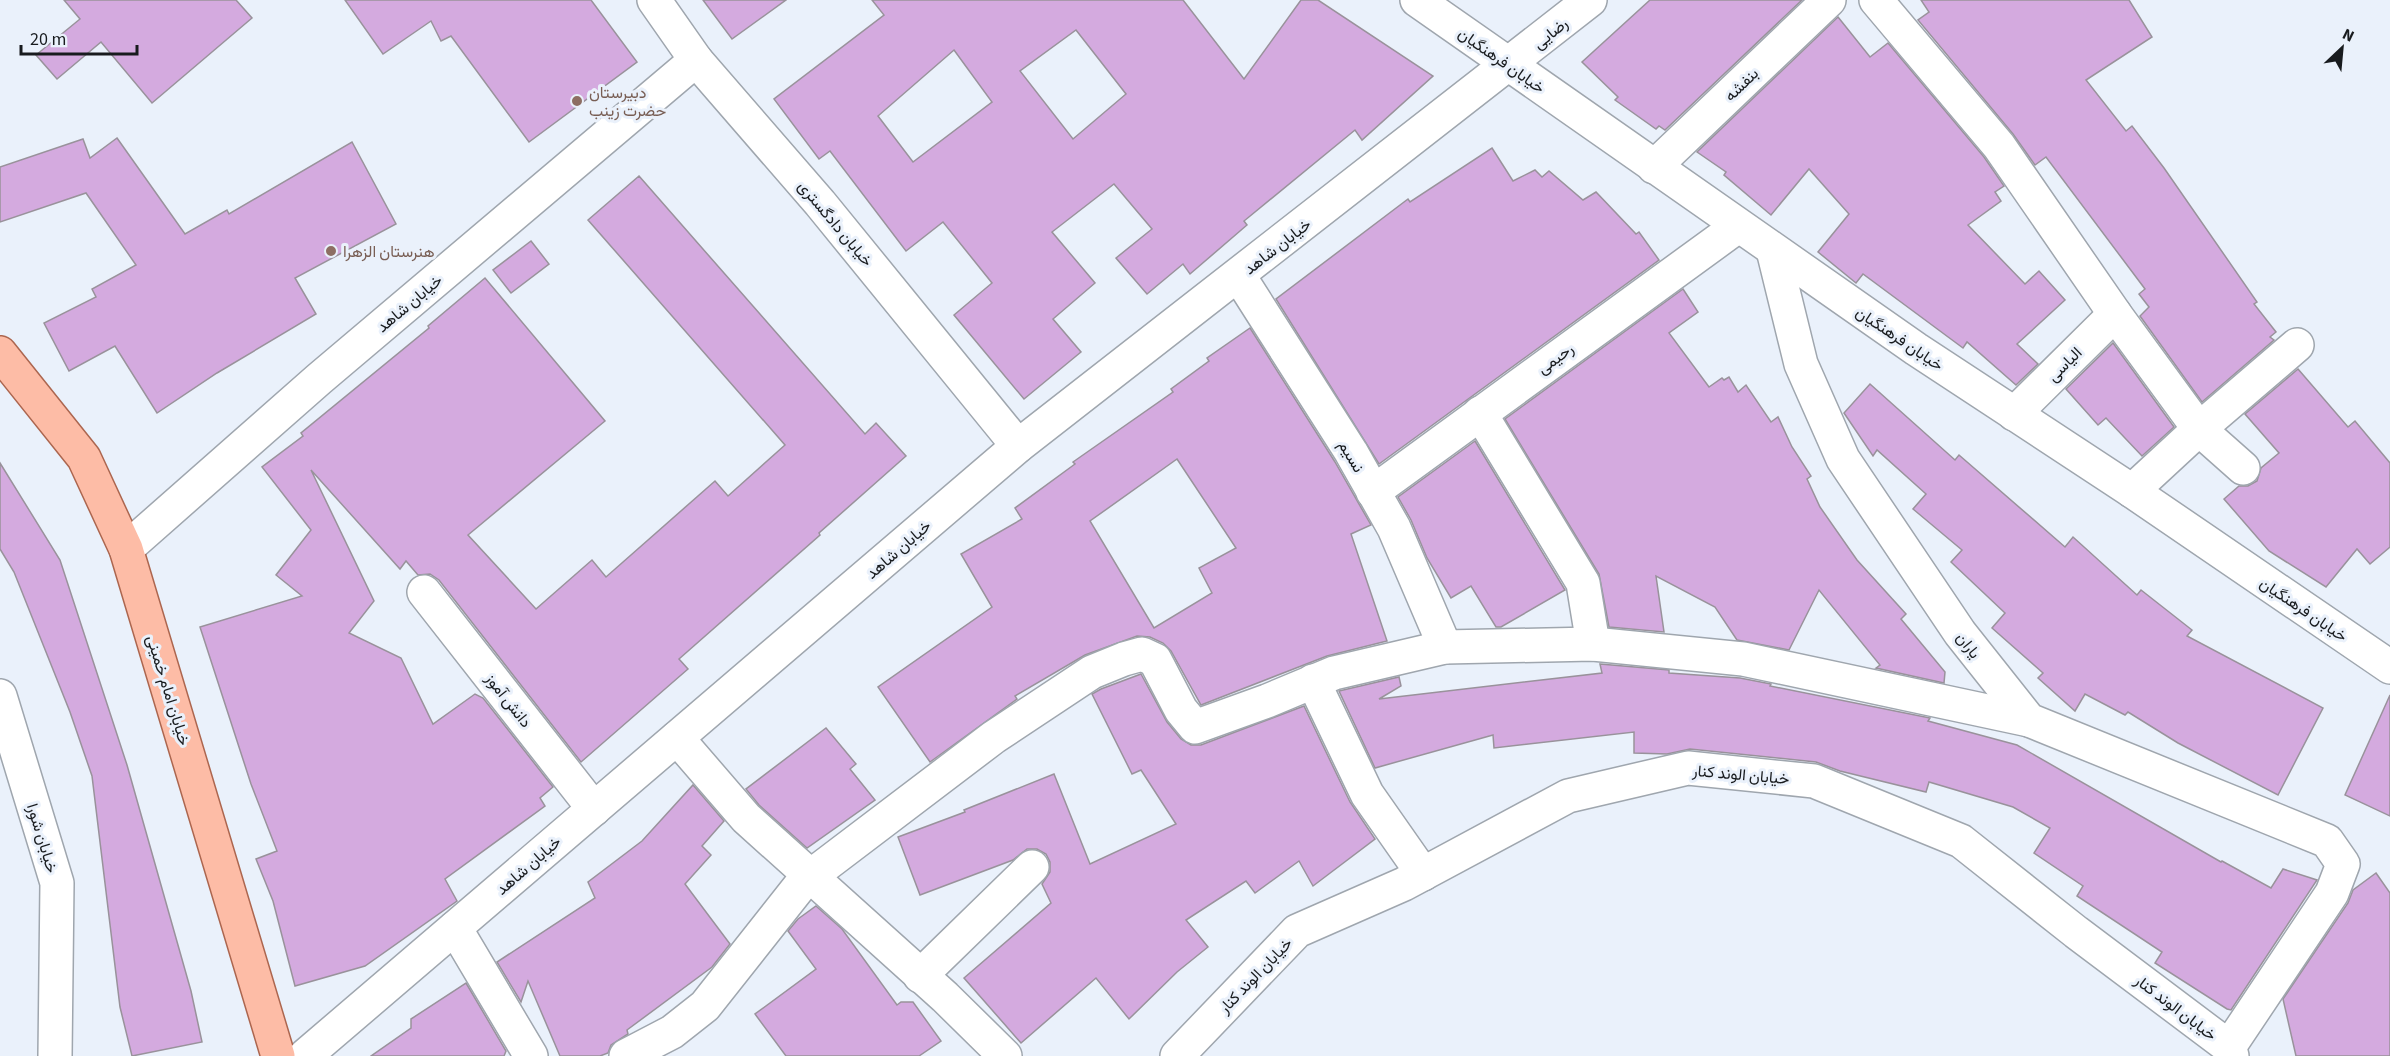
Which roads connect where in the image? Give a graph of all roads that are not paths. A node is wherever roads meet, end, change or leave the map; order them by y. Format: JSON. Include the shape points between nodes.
{"nodes":[{"id":1,"x":654,"y":0,"type":"edge"},
{"id":2,"x":1416,"y":0,"type":"edge"},
{"id":3,"x":1590,"y":0,"type":"edge"},
{"id":4,"x":1829,"y":0,"type":"edge"},
{"id":5,"x":1876,"y":0,"type":"edge"},
{"id":6,"x":696,"y":60,"type":"junction"},
{"id":7,"x":1509,"y":65,"type":"junction"},
{"id":8,"x":1654,"y":167,"type":"junction"},
{"id":9,"x":1738,"y":226,"type":"junction"},
{"id":10,"x":1773,"y":250,"type":"junction"},
{"id":11,"x":1239,"y":276,"type":"junction"},
{"id":12,"x":2115,"y":314,"type":"junction"},
{"id":13,"x":2297,"y":345,"type":"dead end"},
{"id":14,"x":0,"y":353,"type":"edge"},
{"id":15,"x":1480,"y":413,"type":"junction"},
{"id":16,"x":2014,"y":414,"type":"junction"},
{"id":17,"x":2199,"y":429,"type":"junction"},
{"id":18,"x":1018,"y":446,"type":"junction"},
{"id":19,"x":2243,"y":468,"type":"dead end"},
{"id":20,"x":2132,"y":491,"type":"junction"},
{"id":21,"x":1373,"y":492,"type":"junction"},
{"id":22,"x":126,"y":549,"type":"junction"},
{"id":23,"x":424,"y":591,"type":"dead end"},
{"id":24,"x":1593,"y":644,"type":"junction"},
{"id":25,"x":1445,"y":647,"type":"junction"},
{"id":26,"x":2390,"y":667,"type":"edge"},
{"id":27,"x":1313,"y":681,"type":"junction"},
{"id":28,"x":0,"y":696,"type":"edge"},
{"id":29,"x":2029,"y":720,"type":"junction"},
{"id":30,"x":677,"y":738,"type":"junction"},
{"id":31,"x":594,"y":809,"type":"junction"},
{"id":32,"x":1032,"y":867,"type":"dead end"},
{"id":33,"x":1423,"y":874,"type":"junction"},
{"id":34,"x":810,"y":876,"type":"junction"},
{"id":35,"x":454,"y":928,"type":"junction"},
{"id":36,"x":920,"y":976,"type":"junction"},
{"id":37,"x":2231,"y":1051,"type":"edge"},
{"id":38,"x":55,"y":1056,"type":"edge"},
{"id":39,"x":278,"y":1056,"type":"edge"},
{"id":40,"x":305,"y":1056,"type":"edge"},
{"id":41,"x":531,"y":1056,"type":"edge"},
{"id":42,"x":626,"y":1056,"type":"edge"},
{"id":43,"x":1005,"y":1056,"type":"edge"},
{"id":44,"x":1177,"y":1056,"type":"edge"}],
"edges":[{"from":1,"to":6,"type":"street","name":"خیابان دادگستری"},
{"from":2,"to":7,"type":"street","name":"خیابان فرهنگیان"},
{"from":3,"to":7,"type":"street","name":"رضایی"},
{"from":4,"to":8,"type":"street","name":"بنفشه"},
{"from":5,"to":12,"type":"street","via":[[1999,146]]},
{"from":6,"to":18,"type":"street","name":"خیابان دادگستری"},
{"from":6,"to":22,"type":"street","name":"خیابان شاهد"},
{"from":7,"to":8,"type":"street","name":"خیابان فرهنگیان"},
{"from":7,"to":11,"type":"street","name":"خیابان شاهد"},
{"from":8,"to":9,"type":"street","name":"خیابان فرهنگیان"},
{"from":9,"to":10,"type":"street","name":"خیابان فرهنگیان"},
{"from":9,"to":15,"type":"street","name":"رحیمی"},
{"from":10,"to":16,"type":"street","name":"خیابان فرهنگیان"},
{"from":10,"to":29,"type":"street","name":"یاران","via":[[1801,364],[1842,459],[1960,633]]},
{"from":11,"to":18,"type":"street","name":"خیابان شاهد"},
{"from":11,"to":21,"type":"street","name":"نسیم"},
{"from":12,"to":16,"type":"street","name":"الیاسی"},
{"from":12,"to":17,"type":"street"},
{"from":13,"to":17,"type":"street"},
{"from":14,"to":22,"type":"main road","name":"خیابان امام خمینی","via":[[84,458]]},
{"from":15,"to":21,"type":"street","name":"رحیمی"},
{"from":15,"to":24,"type":"street","via":[[1583,583]]},
{"from":16,"to":20,"type":"street","name":"خیابان فرهنگیان"},
{"from":17,"to":19,"type":"street"},
{"from":17,"to":20,"type":"street"},
{"from":18,"to":30,"type":"street","name":"خیابان شاهد"},
{"from":20,"to":26,"type":"street","name":"خیابان فرهنگیان"},
{"from":21,"to":25,"type":"street","name":"نسیم","via":[[1394,528]]},
{"from":22,"to":39,"type":"main road","name":"خیابان امام خمینی"},
{"from":23,"to":31,"type":"street","name":"دانش آموز"},
{"from":24,"to":25,"type":"street"},
{"from":24,"to":29,"type":"street","via":[[1743,659]]},
{"from":25,"to":27,"type":"street"},
{"from":27,"to":33,"type":"street","via":[[1367,794]]},
{"from":27,"to":34,"type":"street","via":[[1195,727],[1181,710],[1155,660],[1142,654],[1124,659],[1092,672],[994,737]]},
{"from":28,"to":38,"type":"street","name":"خیابان شورا","via":[[57,883]]},
{"from":29,"to":37,"type":"street","name":"یاران","via":[[2327,841],[2343,864],[2332,893]]},
{"from":30,"to":31,"type":"street","name":"خیابان شاهد"},
{"from":30,"to":34,"type":"street","via":[[746,818]]},
{"from":31,"to":35,"type":"street","name":"خیابان شاهد"},
{"from":32,"to":36,"type":"street"},
{"from":33,"to":37,"type":"street","name":"خیابان الوند کنار","via":[[1568,796],[1688,768],[1814,781],[1961,841]]},
{"from":33,"to":44,"type":"street","name":"خیابان الوند کنار","via":[[1297,931]]},
{"from":34,"to":36,"type":"street"},
{"from":34,"to":42,"type":"street","via":[[705,1006],[672,1032]]},
{"from":35,"to":40,"type":"street","name":"خیابان شاهد"},
{"from":35,"to":41,"type":"street"},
{"from":36,"to":43,"type":"street"}]}
